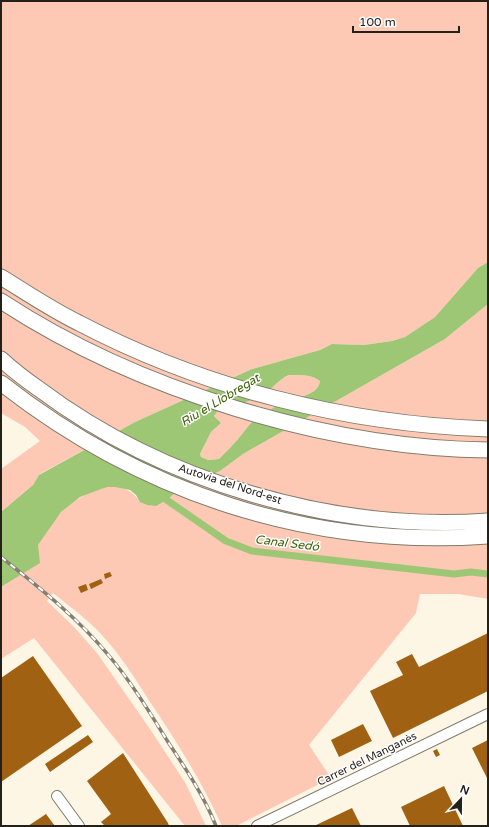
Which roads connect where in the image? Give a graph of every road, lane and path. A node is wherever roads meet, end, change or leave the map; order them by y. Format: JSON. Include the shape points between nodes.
{"nodes":[{"id":1,"x":1,"y":277,"type":"edge"},
{"id":2,"x":1,"y":301,"type":"edge"},
{"id":3,"x":1,"y":360,"type":"edge"},
{"id":4,"x":1,"y":383,"type":"edge"},
{"id":5,"x":488,"y":429,"type":"edge"},
{"id":6,"x":488,"y":450,"type":"edge"},
{"id":7,"x":488,"y":521,"type":"edge"},
{"id":8,"x":488,"y":536,"type":"edge"},
{"id":9,"x":488,"y":714,"type":"edge"},
{"id":10,"x":57,"y":796,"type":"dead end"},
{"id":11,"x":79,"y":826,"type":"edge"},
{"id":12,"x":257,"y":826,"type":"edge"}],
"edges":[{"from":1,"to":5,"type":"highway","via":[[55,311],[125,346],[186,371],[257,394],[327,410],[414,425]]},
{"from":2,"to":6,"type":"highway","via":[[41,325],[108,359],[180,389],[248,412],[344,434],[409,445]]},
{"from":3,"to":7,"type":"highway","name":"Autovia del Nord-est","via":[[53,400],[111,437],[205,479],[265,497],[336,513],[442,523]]},
{"from":4,"to":8,"type":"highway","name":"Autovia del Nord-est","via":[[62,427],[137,469],[213,501],[248,512],[323,528],[375,535],[438,538]]},
{"from":9,"to":12,"type":"street","name":"Carrer del Manganès"},
{"from":10,"to":11,"type":"street"}]}
